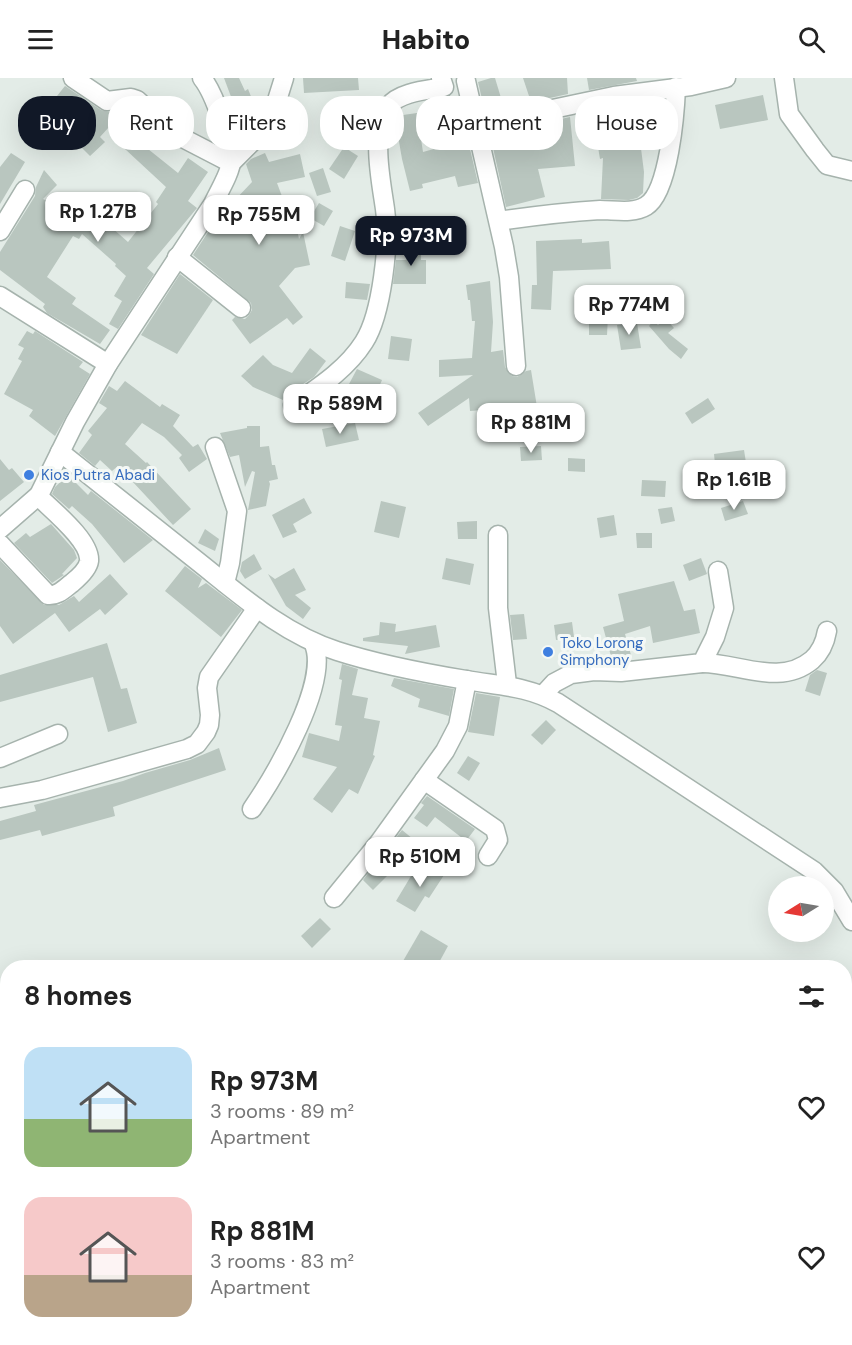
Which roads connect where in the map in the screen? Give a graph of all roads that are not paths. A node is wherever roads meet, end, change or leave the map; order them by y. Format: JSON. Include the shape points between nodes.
{"nodes":[{"id":1,"x":73,"y":78,"type":"edge"},
{"id":2,"x":202,"y":78,"type":"edge"},
{"id":3,"x":726,"y":78,"type":"edge"},
{"id":4,"x":784,"y":78,"type":"edge"},
{"id":5,"x":283,"y":79,"type":"edge"},
{"id":6,"x":471,"y":79,"type":"edge"},
{"id":7,"x":442,"y":82,"type":"edge"},
{"id":8,"x":676,"y":87,"type":"junction"},
{"id":9,"x":473,"y":96,"type":"edge"},
{"id":10,"x":563,"y":107,"type":"edge"},
{"id":11,"x":483,"y":150,"type":"edge"},
{"id":12,"x":231,"y":163,"type":"junction"},
{"id":13,"x":852,"y":171,"type":"edge"},
{"id":14,"x":25,"y":189,"type":"dead end"},
{"id":15,"x":499,"y":221,"type":"junction"},
{"id":16,"x":0,"y":231,"type":"edge"},
{"id":17,"x":177,"y":257,"type":"junction"},
{"id":18,"x":0,"y":296,"type":"edge"},
{"id":19,"x":242,"y":308,"type":"dead end"},
{"id":20,"x":108,"y":364,"type":"junction"},
{"id":21,"x":516,"y":366,"type":"dead end"},
{"id":22,"x":293,"y":405,"type":"dead end"},
{"id":23,"x":215,"y":447,"type":"dead end"},
{"id":24,"x":60,"y":452,"type":"junction"},
{"id":25,"x":38,"y":496,"type":"junction"},
{"id":26,"x":0,"y":529,"type":"edge"},
{"id":27,"x":498,"y":535,"type":"dead end"},
{"id":28,"x":0,"y":544,"type":"edge"},
{"id":29,"x":718,"y":571,"type":"dead end"},
{"id":30,"x":225,"y":583,"type":"junction"},
{"id":31,"x":256,"y":608,"type":"junction"},
{"id":32,"x":827,"y":631,"type":"dead end"},
{"id":33,"x":313,"y":642,"type":"junction"},
{"id":34,"x":702,"y":663,"type":"junction"},
{"id":35,"x":467,"y":680,"type":"junction"},
{"id":36,"x":507,"y":684,"type":"junction"},
{"id":37,"x":543,"y":695,"type":"junction"},
{"id":38,"x":58,"y":734,"type":"dead end"},
{"id":39,"x":0,"y":758,"type":"edge"},
{"id":40,"x":424,"y":780,"type":"junction"},
{"id":41,"x":0,"y":798,"type":"edge"},
{"id":42,"x":252,"y":809,"type":"dead end"},
{"id":43,"x":488,"y":856,"type":"dead end"},
{"id":44,"x":334,"y":898,"type":"dead end"},
{"id":45,"x":852,"y":921,"type":"edge"}],
"edges":[{"from":1,"to":12,"type":"street","via":[[107,101],[137,100],[173,133]]},
{"from":2,"to":12,"type":"street","via":[[222,120]]},
{"from":3,"to":8,"type":"street"},
{"from":4,"to":13,"type":"street","via":[[789,114],[815,150],[827,165]]},
{"from":5,"to":12,"type":"street","via":[[274,110],[257,137]]},
{"from":6,"to":7,"type":"street"},
{"from":6,"to":9,"type":"street"},
{"from":7,"to":22,"type":"street","via":[[403,96],[390,105],[383,120],[378,150],[387,252],[366,340],[330,379]]},
{"from":8,"to":10,"type":"street"},
{"from":8,"to":15,"type":"street","via":[[666,168],[648,205],[637,210]]},
{"from":11,"to":15,"type":"street"},
{"from":12,"to":17,"type":"street","via":[[213,204]]},
{"from":14,"to":16,"type":"street"},
{"from":15,"to":21,"type":"street","via":[[509,277]]},
{"from":17,"to":19,"type":"street"},
{"from":17,"to":20,"type":"street"},
{"from":18,"to":20,"type":"street"},
{"from":20,"to":24,"type":"street"},
{"from":23,"to":30,"type":"street","via":[[237,511]]},
{"from":24,"to":25,"type":"street"},
{"from":24,"to":30,"type":"street"},
{"from":25,"to":26,"type":"street"},
{"from":25,"to":28,"type":"street","via":[[81,539],[88,553],[87,567],[57,594],[48,595]]},
{"from":27,"to":36,"type":"street","via":[[498,608]]},
{"from":29,"to":34,"type":"street","via":[[724,608]]},
{"from":30,"to":31,"type":"street"},
{"from":31,"to":33,"type":"street"},
{"from":31,"to":41,"type":"street","via":[[207,681],[209,725],[196,744],[42,790]]},
{"from":32,"to":34,"type":"street","via":[[816,656],[795,670],[752,671]]},
{"from":33,"to":35,"type":"street","via":[[354,656]]},
{"from":33,"to":42,"type":"street","via":[[316,668],[307,705],[285,756]]},
{"from":34,"to":37,"type":"street","via":[[571,674]]},
{"from":35,"to":36,"type":"street"},
{"from":35,"to":40,"type":"street","via":[[458,726]]},
{"from":36,"to":37,"type":"street"},
{"from":37,"to":45,"type":"street","via":[[814,871],[834,891]]},
{"from":38,"to":39,"type":"street"},
{"from":40,"to":43,"type":"street","via":[[495,830],[498,840]]},
{"from":40,"to":44,"type":"street"}]}
